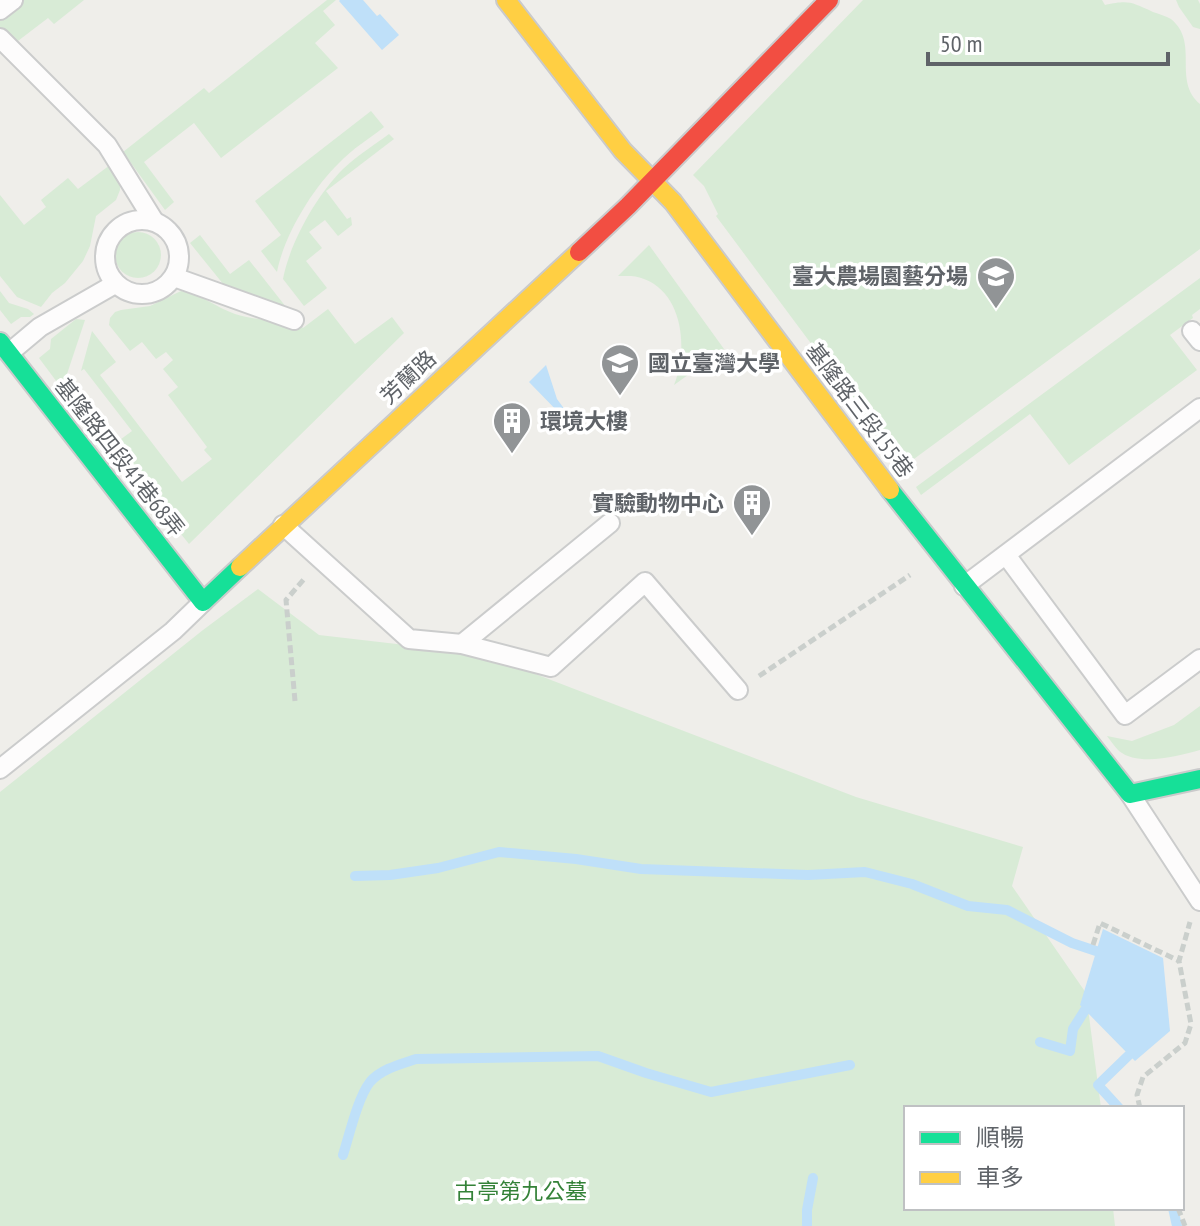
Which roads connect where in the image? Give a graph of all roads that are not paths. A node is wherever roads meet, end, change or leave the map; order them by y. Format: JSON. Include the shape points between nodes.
{"nodes":[{"id":1,"x":13,"y":0,"type":"edge"},
{"id":2,"x":506,"y":0,"type":"edge"},
{"id":3,"x":829,"y":0,"type":"edge"},
{"id":4,"x":0,"y":10,"type":"edge"},
{"id":5,"x":0,"y":38,"type":"edge"},
{"id":6,"x":652,"y":181,"type":"junction"},
{"id":7,"x":154,"y":221,"type":"junction"},
{"id":8,"x":174,"y":277,"type":"junction"},
{"id":9,"x":115,"y":284,"type":"junction"},
{"id":10,"x":294,"y":320,"type":"dead end"},
{"id":11,"x":4,"y":347,"type":"edge"},
{"id":12,"x":1200,"y":408,"type":"edge"},
{"id":13,"x":610,"y":523,"type":"dead end"},
{"id":14,"x":283,"y":525,"type":"junction"},
{"id":15,"x":1006,"y":555,"type":"junction"},
{"id":16,"x":964,"y":586,"type":"junction"},
{"id":17,"x":203,"y":602,"type":"junction"},
{"id":18,"x":462,"y":644,"type":"junction"},
{"id":19,"x":1200,"y":659,"type":"edge"},
{"id":20,"x":738,"y":690,"type":"road end"},
{"id":21,"x":0,"y":769,"type":"edge"},
{"id":22,"x":1200,"y":779,"type":"edge"},
{"id":23,"x":1130,"y":794,"type":"junction"},
{"id":24,"x":1198,"y":900,"type":"edge"}],
"edges":[{"from":1,"to":4,"type":"lane"},
{"from":2,"to":6,"type":"street","name":"基隆路三段155巷"},
{"from":3,"to":6,"type":"street","name":"芳蘭路"},
{"from":5,"to":7,"type":"lane","via":[[107,145]]},
{"from":6,"to":14,"type":"street","name":"芳蘭路"},
{"from":6,"to":16,"type":"street","name":"基隆路三段155巷"},
{"from":7,"to":8,"type":"lane","via":[[178,244]]},
{"from":7,"to":9,"type":"lane","via":[[122,225],[110,237],[106,270]]},
{"from":8,"to":9,"type":"lane","via":[[163,289],[147,294]]},
{"from":8,"to":10,"type":"lane"},
{"from":9,"to":11,"type":"lane"},
{"from":11,"to":17,"type":"street","name":"基隆路四段41巷68弄"},
{"from":12,"to":15,"type":"lane"},
{"from":13,"to":18,"type":"lane"},
{"from":14,"to":17,"type":"street","name":"芳蘭路"},
{"from":14,"to":18,"type":"lane","via":[[409,639]]},
{"from":15,"to":16,"type":"lane"},
{"from":15,"to":19,"type":"lane","via":[[1125,715]]},
{"from":16,"to":23,"type":"street","name":"基隆路三段155巷"},
{"from":17,"to":21,"type":"lane","name":"芳蘭路"},
{"from":18,"to":20,"type":"lane","via":[[551,667],[645,582]]},
{"from":22,"to":23,"type":"street"},
{"from":23,"to":24,"type":"lane"}]}
